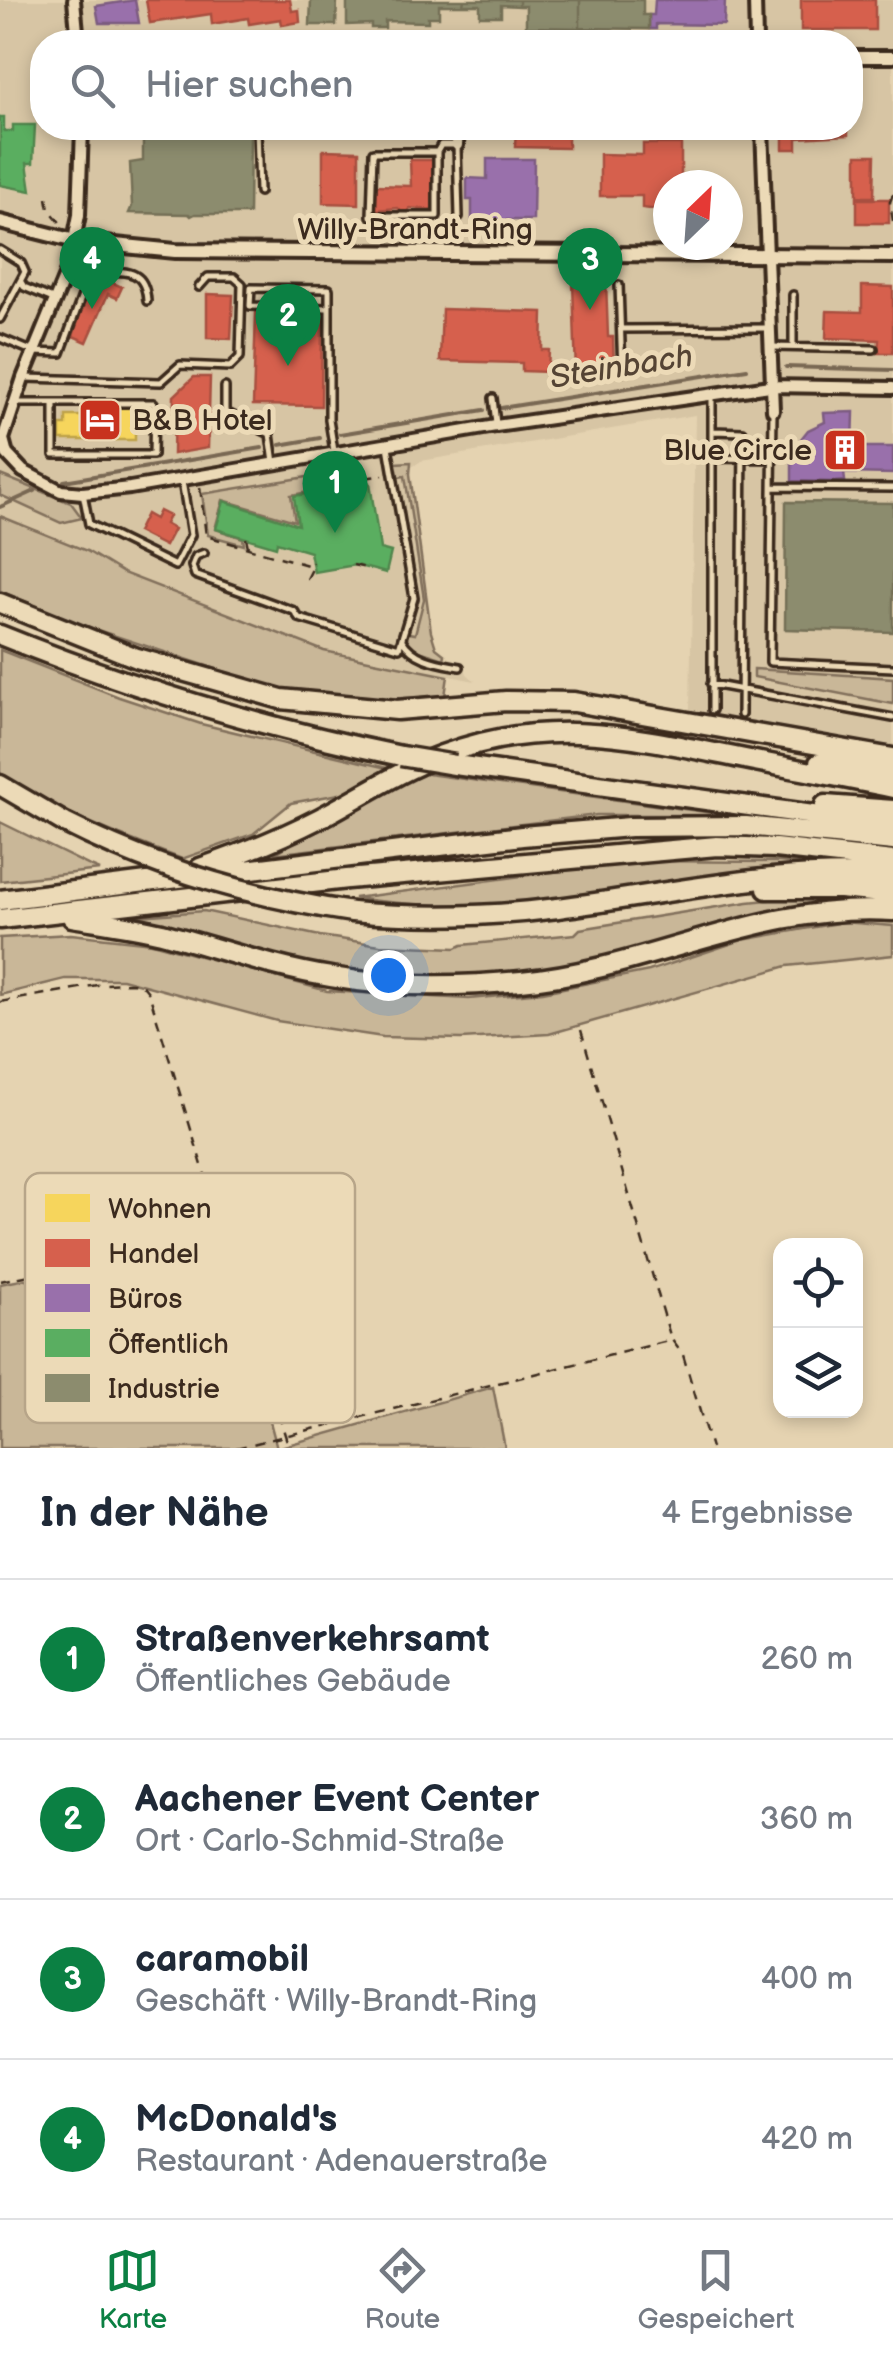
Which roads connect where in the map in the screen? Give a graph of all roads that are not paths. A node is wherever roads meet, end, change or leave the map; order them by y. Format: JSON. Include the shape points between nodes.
{"nodes":[{"id":1,"x":74,"y":0,"type":"edge"},
{"id":2,"x":755,"y":0,"type":"edge"},
{"id":3,"x":77,"y":30,"type":"edge"},
{"id":4,"x":756,"y":30,"type":"edge"},
{"id":5,"x":863,"y":56,"type":"edge"},
{"id":6,"x":893,"y":57,"type":"edge"},
{"id":7,"x":81,"y":140,"type":"edge"},
{"id":8,"x":257,"y":140,"type":"edge"},
{"id":9,"x":457,"y":140,"type":"edge"},
{"id":10,"x":762,"y":140,"type":"edge"},
{"id":11,"x":457,"y":145,"type":"junction"},
{"id":12,"x":438,"y":152,"type":"junction"},
{"id":13,"x":258,"y":192,"type":"dead end"},
{"id":14,"x":459,"y":216,"type":"dead end"},
{"id":15,"x":0,"y":222,"type":"edge"},
{"id":16,"x":75,"y":241,"type":"junction"},
{"id":17,"x":0,"y":250,"type":"edge"},
{"id":18,"x":766,"y":256,"type":"junction"},
{"id":19,"x":893,"y":256,"type":"edge"},
{"id":20,"x":22,"y":282,"type":"junction"},
{"id":21,"x":619,"y":285,"type":"dead end"},
{"id":22,"x":199,"y":287,"type":"dead end"},
{"id":23,"x":794,"y":294,"type":"dead end"},
{"id":24,"x":54,"y":300,"type":"junction"},
{"id":25,"x":146,"y":301,"type":"dead end"},
{"id":26,"x":328,"y":308,"type":"junction"},
{"id":27,"x":0,"y":320,"type":"edge"},
{"id":28,"x":767,"y":328,"type":"junction"},
{"id":29,"x":621,"y":330,"type":"junction"},
{"id":30,"x":0,"y":338,"type":"edge"},
{"id":31,"x":768,"y":346,"type":"junction"},
{"id":32,"x":792,"y":347,"type":"junction"},
{"id":33,"x":874,"y":349,"type":"dead end"},
{"id":34,"x":34,"y":352,"type":"junction"},
{"id":35,"x":622,"y":372,"type":"dead end"},
{"id":36,"x":23,"y":378,"type":"junction"},
{"id":37,"x":770,"y":386,"type":"junction"},
{"id":38,"x":225,"y":387,"type":"dead end"},
{"id":39,"x":893,"y":388,"type":"edge"},
{"id":40,"x":712,"y":395,"type":"junction"},
{"id":41,"x":493,"y":398,"type":"dead end"},
{"id":42,"x":54,"y":403,"type":"junction"},
{"id":43,"x":14,"y":404,"type":"junction"},
{"id":44,"x":773,"y":410,"type":"joint"},
{"id":45,"x":496,"y":426,"type":"junction"},
{"id":46,"x":713,"y":432,"type":"junction"},
{"id":47,"x":388,"y":446,"type":"junction"},
{"id":48,"x":334,"y":454,"type":"junction"},
{"id":49,"x":3,"y":457,"type":"edge"},
{"id":50,"x":713,"y":458,"type":"junction"},
{"id":51,"x":743,"y":458,"type":"junction"},
{"id":52,"x":772,"y":458,"type":"junction"},
{"id":53,"x":274,"y":463,"type":"junction"},
{"id":54,"x":182,"y":478,"type":"junction"},
{"id":55,"x":774,"y":487,"type":"junction"},
{"id":56,"x":893,"y":488,"type":"edge"},
{"id":57,"x":83,"y":494,"type":"junction"},
{"id":58,"x":204,"y":553,"type":"dead end"},
{"id":59,"x":0,"y":603,"type":"edge"},
{"id":60,"x":0,"y":636,"type":"edge"},
{"id":61,"x":402,"y":640,"type":"junction"},
{"id":62,"x":460,"y":666,"type":"dead end"},
{"id":63,"x":893,"y":668,"type":"edge"},
{"id":64,"x":711,"y":684,"type":"junction"},
{"id":65,"x":742,"y":690,"type":"junction"},
{"id":66,"x":712,"y":710,"type":"dead end"},
{"id":67,"x":741,"y":715,"type":"dead end"},
{"id":68,"x":893,"y":718,"type":"edge"},
{"id":69,"x":720,"y":754,"type":"junction"},
{"id":70,"x":893,"y":758,"type":"edge"},
{"id":71,"x":893,"y":770,"type":"edge"},
{"id":72,"x":0,"y":785,"type":"edge"},
{"id":73,"x":893,"y":788,"type":"edge"},
{"id":74,"x":754,"y":804,"type":"junction"},
{"id":75,"x":893,"y":810,"type":"edge"},
{"id":76,"x":893,"y":826,"type":"edge"},
{"id":77,"x":893,"y":841,"type":"edge"},
{"id":78,"x":893,"y":860,"type":"edge"},
{"id":79,"x":893,"y":876,"type":"edge"},
{"id":80,"x":162,"y":881,"type":"junction"},
{"id":81,"x":676,"y":890,"type":"junction"},
{"id":82,"x":893,"y":894,"type":"edge"},
{"id":83,"x":0,"y":900,"type":"edge"},
{"id":84,"x":893,"y":911,"type":"edge"},
{"id":85,"x":47,"y":914,"type":"junction"},
{"id":86,"x":0,"y":919,"type":"edge"}],
"edges":[{"from":1,"to":3,"type":"street"},
{"from":2,"to":4,"type":"street"},
{"from":5,"to":6,"type":"street"},
{"from":7,"to":16,"type":"street"},
{"from":8,"to":13,"type":"lane"},
{"from":9,"to":11,"type":"street"},
{"from":10,"to":18,"type":"street"},
{"from":11,"to":12,"type":"lane","via":[[441,145]]},
{"from":11,"to":14,"type":"lane"},
{"from":12,"to":12,"type":"lane","via":[[373,152],[371,216],[437,216]]},
{"from":15,"to":16,"type":"street","name":"Willy-Brandt-Ring"},
{"from":16,"to":18,"type":"street","name":"Willy-Brandt-Ring","via":[[175,252]]},
{"from":16,"to":24,"type":"street"},
{"from":17,"to":20,"type":"lane","via":[[22,263]]},
{"from":18,"to":19,"type":"street","name":"Willy-Brandt-Ring"},
{"from":18,"to":28,"type":"street"},
{"from":20,"to":24,"type":"lane"},
{"from":20,"to":27,"type":"lane"},
{"from":21,"to":29,"type":"lane"},
{"from":22,"to":36,"type":"lane","via":[[208,277],[234,277],[242,284],[240,357],[230,366],[180,365],[161,382]]},
{"from":23,"to":32,"type":"lane"},
{"from":24,"to":34,"type":"street"},
{"from":25,"to":34,"type":"lane","via":[[146,286],[134,274],[91,272],[61,353]]},
{"from":26,"to":26,"type":"lane","via":[[329,289],[250,288],[250,306]]},
{"from":26,"to":48,"type":"lane"},
{"from":28,"to":29,"type":"lane"},
{"from":28,"to":31,"type":"street"},
{"from":29,"to":35,"type":"lane"},
{"from":30,"to":34,"type":"lane"},
{"from":31,"to":32,"type":"lane"},
{"from":31,"to":37,"type":"street"},
{"from":32,"to":33,"type":"lane"},
{"from":34,"to":36,"type":"street"},
{"from":36,"to":43,"type":"street"},
{"from":37,"to":39,"type":"street"},
{"from":37,"to":40,"type":"street"},
{"from":37,"to":44,"type":"street"},
{"from":38,"to":53,"type":"lane","via":[[225,412],[270,434]]},
{"from":40,"to":45,"type":"street"},
{"from":40,"to":46,"type":"lane"},
{"from":41,"to":45,"type":"lane"},
{"from":42,"to":42,"type":"lane","via":[[154,402],[153,455],[54,455]]},
{"from":42,"to":43,"type":"lane"},
{"from":43,"to":49,"type":"street"},
{"from":44,"to":52,"type":"lane"},
{"from":45,"to":47,"type":"street"},
{"from":46,"to":50,"type":"lane"},
{"from":46,"to":51,"type":"lane","via":[[743,432]]},
{"from":47,"to":48,"type":"street"},
{"from":47,"to":61,"type":"lane","via":[[414,598]]},
{"from":48,"to":53,"type":"street"},
{"from":49,"to":57,"type":"street","via":[[61,491]]},
{"from":50,"to":51,"type":"lane"},
{"from":50,"to":64,"type":"lane"},
{"from":51,"to":52,"type":"lane"},
{"from":51,"to":65,"type":"lane"},
{"from":52,"to":55,"type":"lane"},
{"from":53,"to":54,"type":"street"},
{"from":54,"to":57,"type":"street"},
{"from":54,"to":57,"type":"lane","via":[[191,536],[175,566],[88,524]]},
{"from":55,"to":56,"type":"lane"},
{"from":55,"to":63,"type":"lane","via":[[770,662]]},
{"from":58,"to":61,"type":"lane","via":[[192,566],[206,580],[299,618],[399,648]]},
{"from":59,"to":70,"type":"highway","via":[[138,658],[281,699],[397,710],[574,702]]},
{"from":60,"to":74,"type":"highway","bridge":true,"via":[[196,707],[315,738],[456,765]]},
{"from":61,"to":62,"type":"lane","via":[[409,651]]},
{"from":64,"to":65,"type":"lane"},
{"from":64,"to":66,"type":"lane"},
{"from":65,"to":67,"type":"lane"},
{"from":65,"to":68,"type":"lane"},
{"from":69,"to":71,"type":"highway"},
{"from":69,"to":73,"type":"highway"},
{"from":69,"to":80,"type":"highway","via":[[575,730],[488,741],[399,774],[234,857]]},
{"from":72,"to":81,"type":"highway","bridge":true,"via":[[135,856],[278,900],[352,912],[486,915]]},
{"from":74,"to":75,"type":"highway"},
{"from":74,"to":76,"type":"highway"},
{"from":77,"to":80,"type":"highway","via":[[746,826],[630,827]]},
{"from":78,"to":85,"type":"highway","via":[[716,846]]},
{"from":79,"to":81,"type":"highway","via":[[808,874]]},
{"from":80,"to":83,"type":"highway"},
{"from":81,"to":82,"type":"highway"},
{"from":84,"to":85,"type":"highway","via":[[786,916],[574,974],[438,986],[329,977],[141,928]]},
{"from":85,"to":86,"type":"highway"}]}
